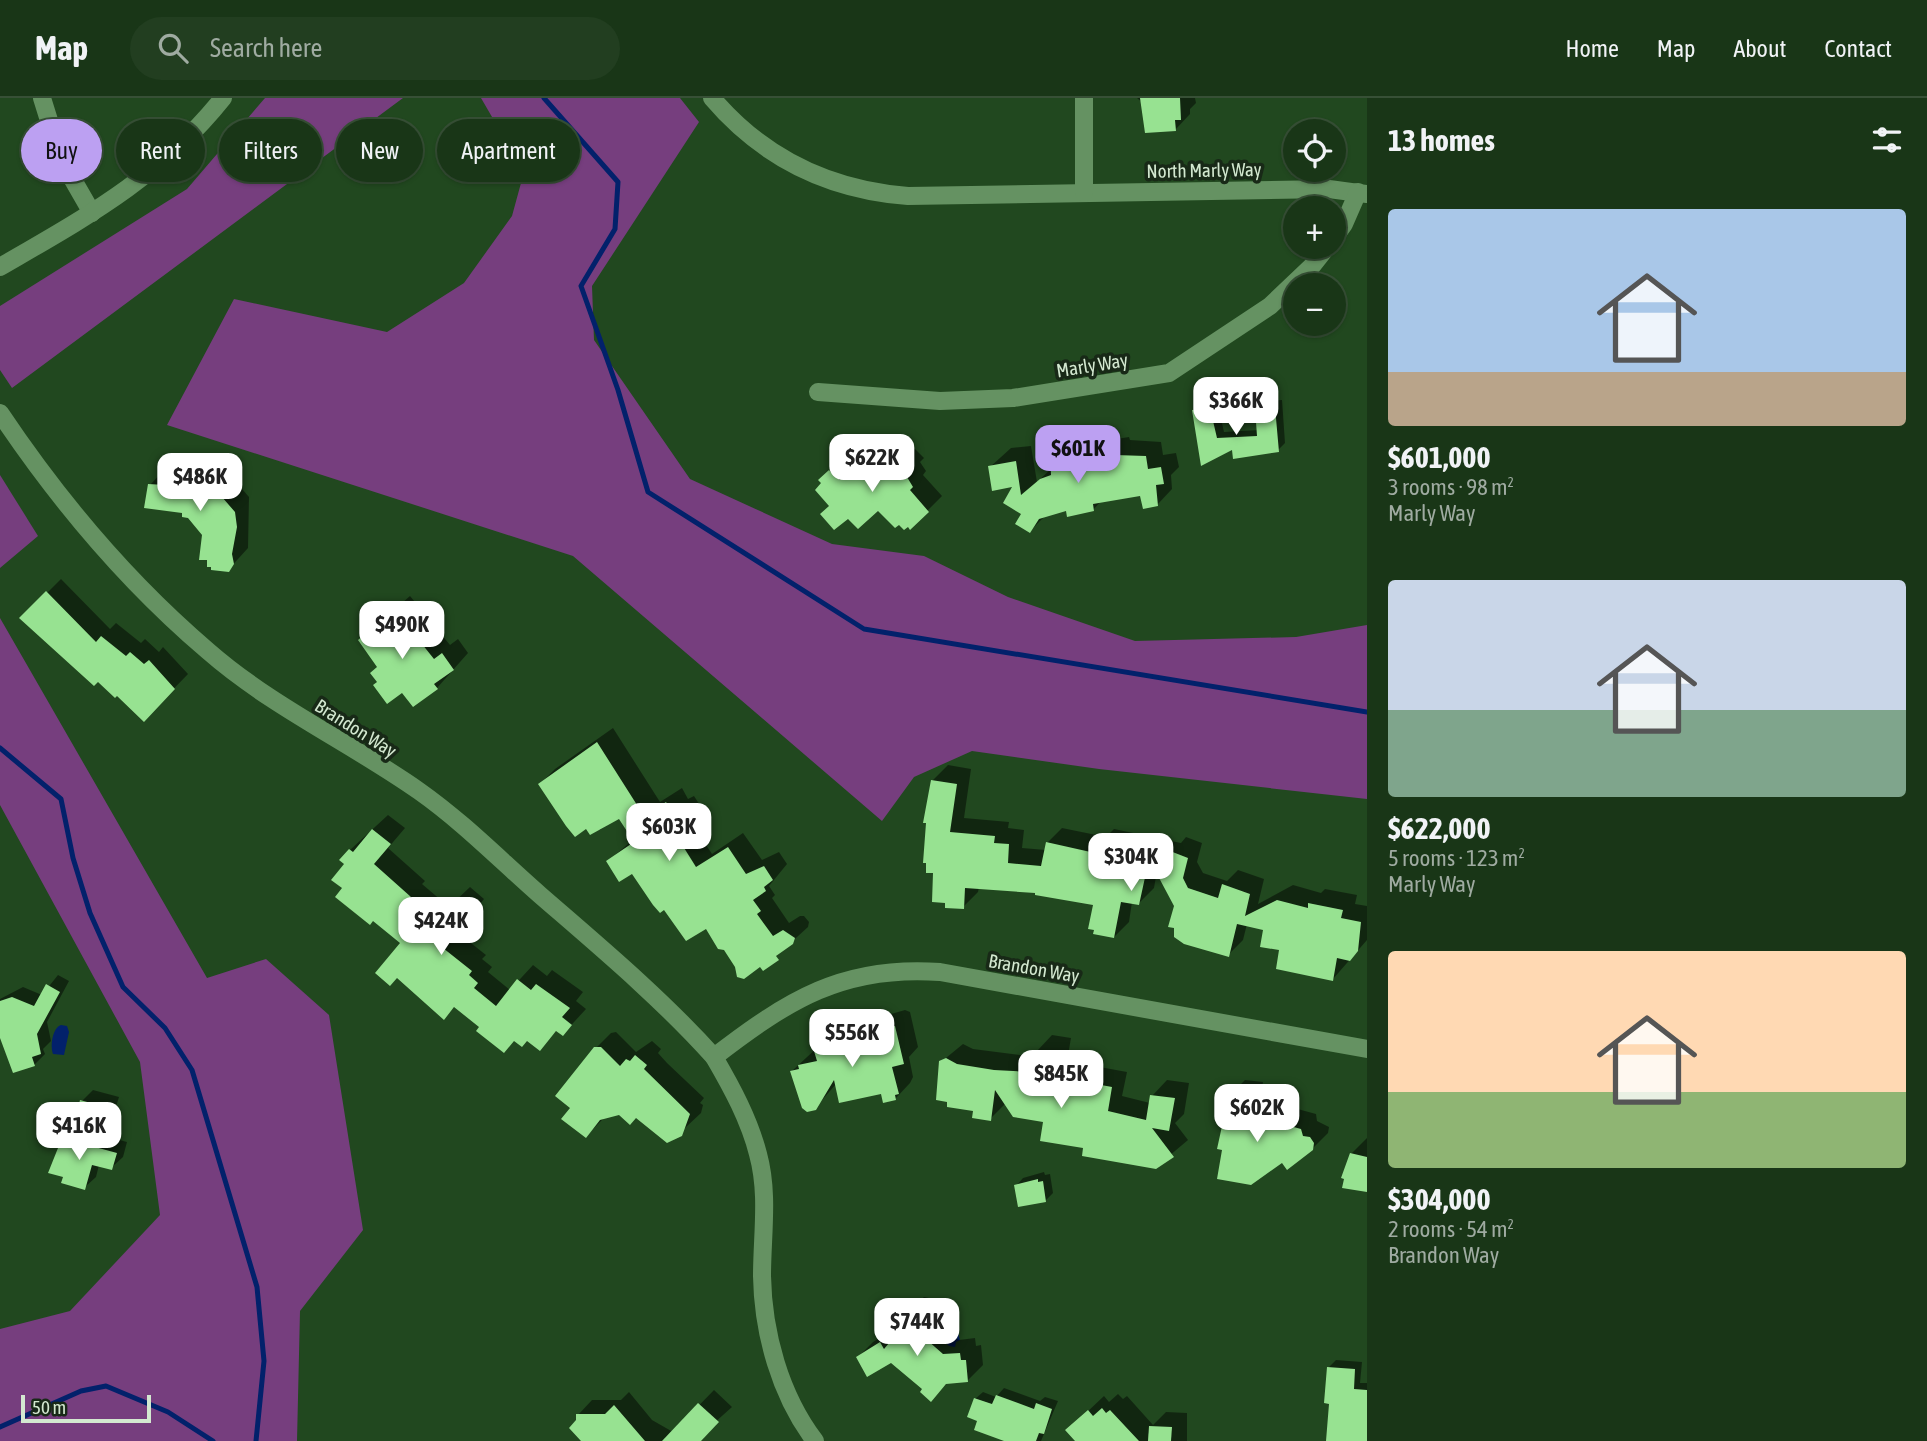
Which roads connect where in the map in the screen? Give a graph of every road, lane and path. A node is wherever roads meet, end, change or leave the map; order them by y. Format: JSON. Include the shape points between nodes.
{"nodes":[{"id":1,"x":42,"y":98,"type":"edge"},
{"id":2,"x":223,"y":98,"type":"edge"},
{"id":3,"x":712,"y":98,"type":"edge"},
{"id":4,"x":1084,"y":98,"type":"edge"},
{"id":5,"x":1084,"y":193,"type":"junction"},
{"id":6,"x":1362,"y":193,"type":"edge"},
{"id":7,"x":92,"y":213,"type":"junction"},
{"id":8,"x":1346,"y":221,"type":"edge"},
{"id":9,"x":1318,"y":259,"type":"edge"},
{"id":10,"x":0,"y":267,"type":"edge"},
{"id":11,"x":818,"y":392,"type":"dead end"},
{"id":12,"x":0,"y":413,"type":"edge"},
{"id":13,"x":1367,"y":1049,"type":"edge"},
{"id":14,"x":714,"y":1057,"type":"junction"},
{"id":15,"x":815,"y":1441,"type":"edge"}],
"edges":[{"from":1,"to":7,"type":"street","via":[[61,159]]},
{"from":2,"to":7,"type":"street","via":[[155,170]]},
{"from":3,"to":5,"type":"street","via":[[774,154],[855,190],[908,196]]},
{"from":4,"to":5,"type":"street"},
{"from":5,"to":6,"type":"street","name":"North Marly Way","via":[[1329,189]]},
{"from":6,"to":8,"type":"street"},
{"from":7,"to":10,"type":"street"},
{"from":9,"to":11,"type":"street","name":"Marly Way","via":[[1270,306],[1169,373],[1013,398],[940,401]]},
{"from":12,"to":14,"type":"street","name":"Brandon Way","via":[[57,493],[149,599],[210,654],[312,727],[418,790],[660,1001]]},
{"from":13,"to":14,"type":"street","name":"Brandon Way","via":[[909,970],[866,974],[819,988],[785,1005]]},
{"from":14,"to":15,"type":"street","name":"Brandon Way","via":[[745,1115],[758,1154],[764,1189],[765,1324],[781,1379]]}]}
